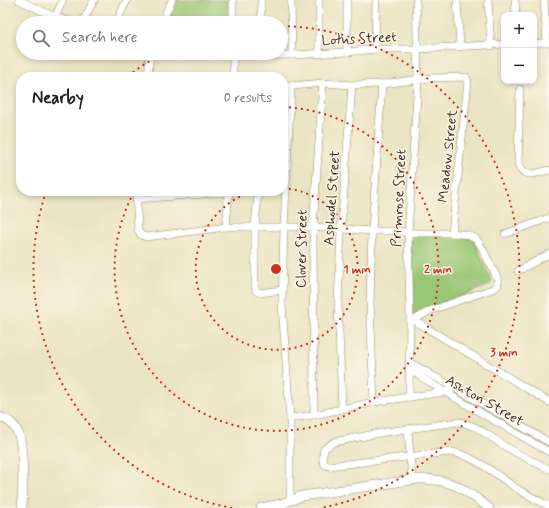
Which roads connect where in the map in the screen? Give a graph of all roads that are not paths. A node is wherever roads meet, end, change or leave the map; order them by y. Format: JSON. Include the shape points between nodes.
{"nodes":[{"id":1,"x":19,"y":0,"type":"edge"},
{"id":2,"x":63,"y":0,"type":"edge"},
{"id":3,"x":94,"y":0,"type":"edge"},
{"id":4,"x":127,"y":0,"type":"edge"},
{"id":5,"x":172,"y":0,"type":"edge"},
{"id":6,"x":233,"y":0,"type":"edge"},
{"id":7,"x":261,"y":0,"type":"edge"},
{"id":8,"x":291,"y":0,"type":"edge"},
{"id":9,"x":319,"y":0,"type":"edge"},
{"id":10,"x":347,"y":0,"type":"edge"},
{"id":11,"x":376,"y":0,"type":"edge"},
{"id":12,"x":416,"y":0,"type":"edge"},
{"id":13,"x":457,"y":0,"type":"edge"},
{"id":14,"x":488,"y":0,"type":"edge"},
{"id":15,"x":515,"y":0,"type":"edge"},
{"id":16,"x":544,"y":0,"type":"edge"},
{"id":17,"x":30,"y":3,"type":"edge"},
{"id":18,"x":516,"y":12,"type":"edge"},
{"id":19,"x":53,"y":16,"type":"edge"},
{"id":20,"x":55,"y":16,"type":"edge"},
{"id":21,"x":86,"y":16,"type":"edge"},
{"id":22,"x":119,"y":16,"type":"edge"},
{"id":23,"x":164,"y":16,"type":"edge"},
{"id":24,"x":233,"y":16,"type":"edge"},
{"id":25,"x":261,"y":16,"type":"edge"},
{"id":26,"x":537,"y":43,"type":"edge"},
{"id":27,"x":548,"y":43,"type":"edge"},
{"id":28,"x":501,"y":44,"type":"edge"},
{"id":29,"x":460,"y":46,"type":"junction"},
{"id":30,"x":491,"y":46,"type":"junction"},
{"id":31,"x":375,"y":49,"type":"junction"},
{"id":32,"x":418,"y":49,"type":"junction"},
{"id":33,"x":347,"y":52,"type":"junction"},
{"id":34,"x":319,"y":53,"type":"junction"},
{"id":35,"x":288,"y":55,"type":"edge"},
{"id":36,"x":292,"y":55,"type":"junction"},
{"id":37,"x":149,"y":60,"type":"edge"},
{"id":38,"x":234,"y":60,"type":"edge"},
{"id":39,"x":148,"y":72,"type":"edge"},
{"id":40,"x":233,"y":72,"type":"edge"},
{"id":41,"x":418,"y":80,"type":"junction"},
{"id":42,"x":323,"y":83,"type":"junction"},
{"id":43,"x":382,"y":84,"type":"junction"},
{"id":44,"x":291,"y":85,"type":"junction"},
{"id":45,"x":352,"y":85,"type":"junction"},
{"id":46,"x":288,"y":86,"type":"edge"},
{"id":47,"x":520,"y":88,"type":"dead end"},
{"id":48,"x":288,"y":146,"type":"edge"},
{"id":49,"x":549,"y":170,"type":"edge"},
{"id":50,"x":176,"y":196,"type":"edge"},
{"id":51,"x":229,"y":196,"type":"edge"},
{"id":52,"x":258,"y":196,"type":"edge"},
{"id":53,"x":286,"y":196,"type":"edge"},
{"id":54,"x":136,"y":199,"type":"joint"},
{"id":55,"x":549,"y":218,"type":"edge"},
{"id":56,"x":226,"y":227,"type":"junction"},
{"id":57,"x":255,"y":227,"type":"junction"},
{"id":58,"x":284,"y":227,"type":"junction"},
{"id":59,"x":313,"y":227,"type":"junction"},
{"id":60,"x":341,"y":230,"type":"junction"},
{"id":61,"x":372,"y":231,"type":"junction"},
{"id":62,"x":408,"y":233,"type":"junction"},
{"id":63,"x":452,"y":233,"type":"junction"},
{"id":64,"x":505,"y":234,"type":"dead end"},
{"id":65,"x":549,"y":254,"type":"edge"},
{"id":66,"x":518,"y":271,"type":"dead end"},
{"id":67,"x":282,"y":290,"type":"junction"},
{"id":68,"x":412,"y":319,"type":"junction"},
{"id":69,"x":409,"y":365,"type":"junction"},
{"id":70,"x":455,"y":388,"type":"junction"},
{"id":71,"x":445,"y":392,"type":"junction"},
{"id":72,"x":409,"y":398,"type":"junction"},
{"id":73,"x":374,"y":402,"type":"junction"},
{"id":74,"x":549,"y":402,"type":"edge"},
{"id":75,"x":342,"y":409,"type":"junction"},
{"id":76,"x":314,"y":415,"type":"junction"},
{"id":77,"x":0,"y":418,"type":"edge"},
{"id":78,"x":290,"y":418,"type":"junction"},
{"id":79,"x":408,"y":430,"type":"junction"},
{"id":80,"x":549,"y":442,"type":"edge"},
{"id":81,"x":549,"y":452,"type":"edge"},
{"id":82,"x":411,"y":456,"type":"junction"},
{"id":83,"x":549,"y":469,"type":"edge"},
{"id":84,"x":412,"y":480,"type":"junction"},
{"id":85,"x":290,"y":500,"type":"junction"},
{"id":86,"x":549,"y":506,"type":"edge"},
{"id":87,"x":22,"y":508,"type":"edge"},
{"id":88,"x":261,"y":508,"type":"edge"},
{"id":89,"x":489,"y":508,"type":"edge"}],
"edges":[{"from":1,"to":17,"type":"street"},
{"from":2,"to":20,"type":"street"},
{"from":3,"to":21,"type":"street"},
{"from":4,"to":22,"type":"street"},
{"from":5,"to":23,"type":"street"},
{"from":6,"to":24,"type":"street"},
{"from":7,"to":25,"type":"street"},
{"from":8,"to":36,"type":"street"},
{"from":9,"to":34,"type":"street"},
{"from":10,"to":33,"type":"street"},
{"from":11,"to":31,"type":"street"},
{"from":12,"to":32,"type":"street","name":"Primrose Street"},
{"from":13,"to":29,"type":"street"},
{"from":14,"to":30,"type":"street"},
{"from":15,"to":18,"type":"street"},
{"from":16,"to":27,"type":"street"},
{"from":17,"to":19,"type":"street"},
{"from":26,"to":27,"type":"street"},
{"from":28,"to":30,"type":"street","name":"Lotus Street"},
{"from":29,"to":30,"type":"street","name":"Lotus Street"},
{"from":29,"to":32,"type":"street","name":"Lotus Street"},
{"from":31,"to":32,"type":"street","name":"Lotus Street"},
{"from":31,"to":33,"type":"street","name":"Lotus Street"},
{"from":32,"to":41,"type":"street","name":"Primrose Street"},
{"from":33,"to":34,"type":"street","name":"Lotus Street"},
{"from":34,"to":36,"type":"street","name":"Lotus Street"},
{"from":35,"to":36,"type":"street","name":"Lotus Street"},
{"from":37,"to":39,"type":"street"},
{"from":38,"to":40,"type":"street"},
{"from":41,"to":43,"type":"street"},
{"from":41,"to":62,"type":"street","name":"Primrose Street"},
{"from":41,"to":63,"type":"street","name":"Meadow Street","via":[[464,76],[468,78]]},
{"from":42,"to":44,"type":"street"},
{"from":42,"to":45,"type":"street"},
{"from":42,"to":59,"type":"street","name":"Clover Street"},
{"from":43,"to":45,"type":"street"},
{"from":43,"to":61,"type":"street"},
{"from":44,"to":46,"type":"street"},
{"from":44,"to":48,"type":"street"},
{"from":45,"to":60,"type":"street","name":"Asphodel Street"},
{"from":47,"to":49,"type":"street","via":[[519,168],[528,175]]},
{"from":50,"to":54,"type":"street"},
{"from":51,"to":56,"type":"street"},
{"from":52,"to":57,"type":"street"},
{"from":53,"to":58,"type":"street"},
{"from":54,"to":56,"type":"street","via":[[138,230],[146,237]]},
{"from":55,"to":64,"type":"street"},
{"from":56,"to":57,"type":"street"},
{"from":57,"to":58,"type":"street"},
{"from":57,"to":67,"type":"street","via":[[256,291],[260,293]]},
{"from":58,"to":59,"type":"street"},
{"from":58,"to":67,"type":"street"},
{"from":59,"to":60,"type":"street"},
{"from":59,"to":76,"type":"street","name":"Clover Street"},
{"from":60,"to":61,"type":"street"},
{"from":60,"to":75,"type":"street","name":"Asphodel Street","via":[[338,305]]},
{"from":61,"to":62,"type":"street"},
{"from":61,"to":73,"type":"street","via":[[370,303]]},
{"from":62,"to":63,"type":"street"},
{"from":62,"to":68,"type":"street","name":"Primrose Street"},
{"from":63,"to":68,"type":"street","via":[[476,239],[497,277],[498,285]]},
{"from":65,"to":66,"type":"street"},
{"from":67,"to":78,"type":"street"},
{"from":68,"to":69,"type":"street","name":"Primrose Street"},
{"from":68,"to":74,"type":"street"},
{"from":69,"to":70,"type":"street","name":"Ashton Street"},
{"from":69,"to":71,"type":"street","name":"Ashton Street"},
{"from":69,"to":72,"type":"street","name":"Primrose Street"},
{"from":70,"to":71,"type":"street"},
{"from":70,"to":80,"type":"street","name":"Ashton Street"},
{"from":71,"to":72,"type":"street"},
{"from":71,"to":81,"type":"street","name":"Ashton Street"},
{"from":72,"to":73,"type":"street"},
{"from":73,"to":75,"type":"street"},
{"from":75,"to":76,"type":"street"},
{"from":76,"to":78,"type":"street"},
{"from":77,"to":87,"type":"street","via":[[11,422],[20,439]]},
{"from":78,"to":85,"type":"street"},
{"from":79,"to":82,"type":"street"},
{"from":79,"to":82,"type":"street","via":[[334,442],[324,449],[322,456],[323,463],[328,466]]},
{"from":79,"to":83,"type":"street","via":[[447,423],[468,424]]},
{"from":82,"to":84,"type":"street"},
{"from":82,"to":86,"type":"street","via":[[457,452]]},
{"from":84,"to":85,"type":"street","via":[[302,496]]},
{"from":84,"to":89,"type":"street","via":[[433,479],[458,486]]},
{"from":85,"to":88,"type":"street"}]}
